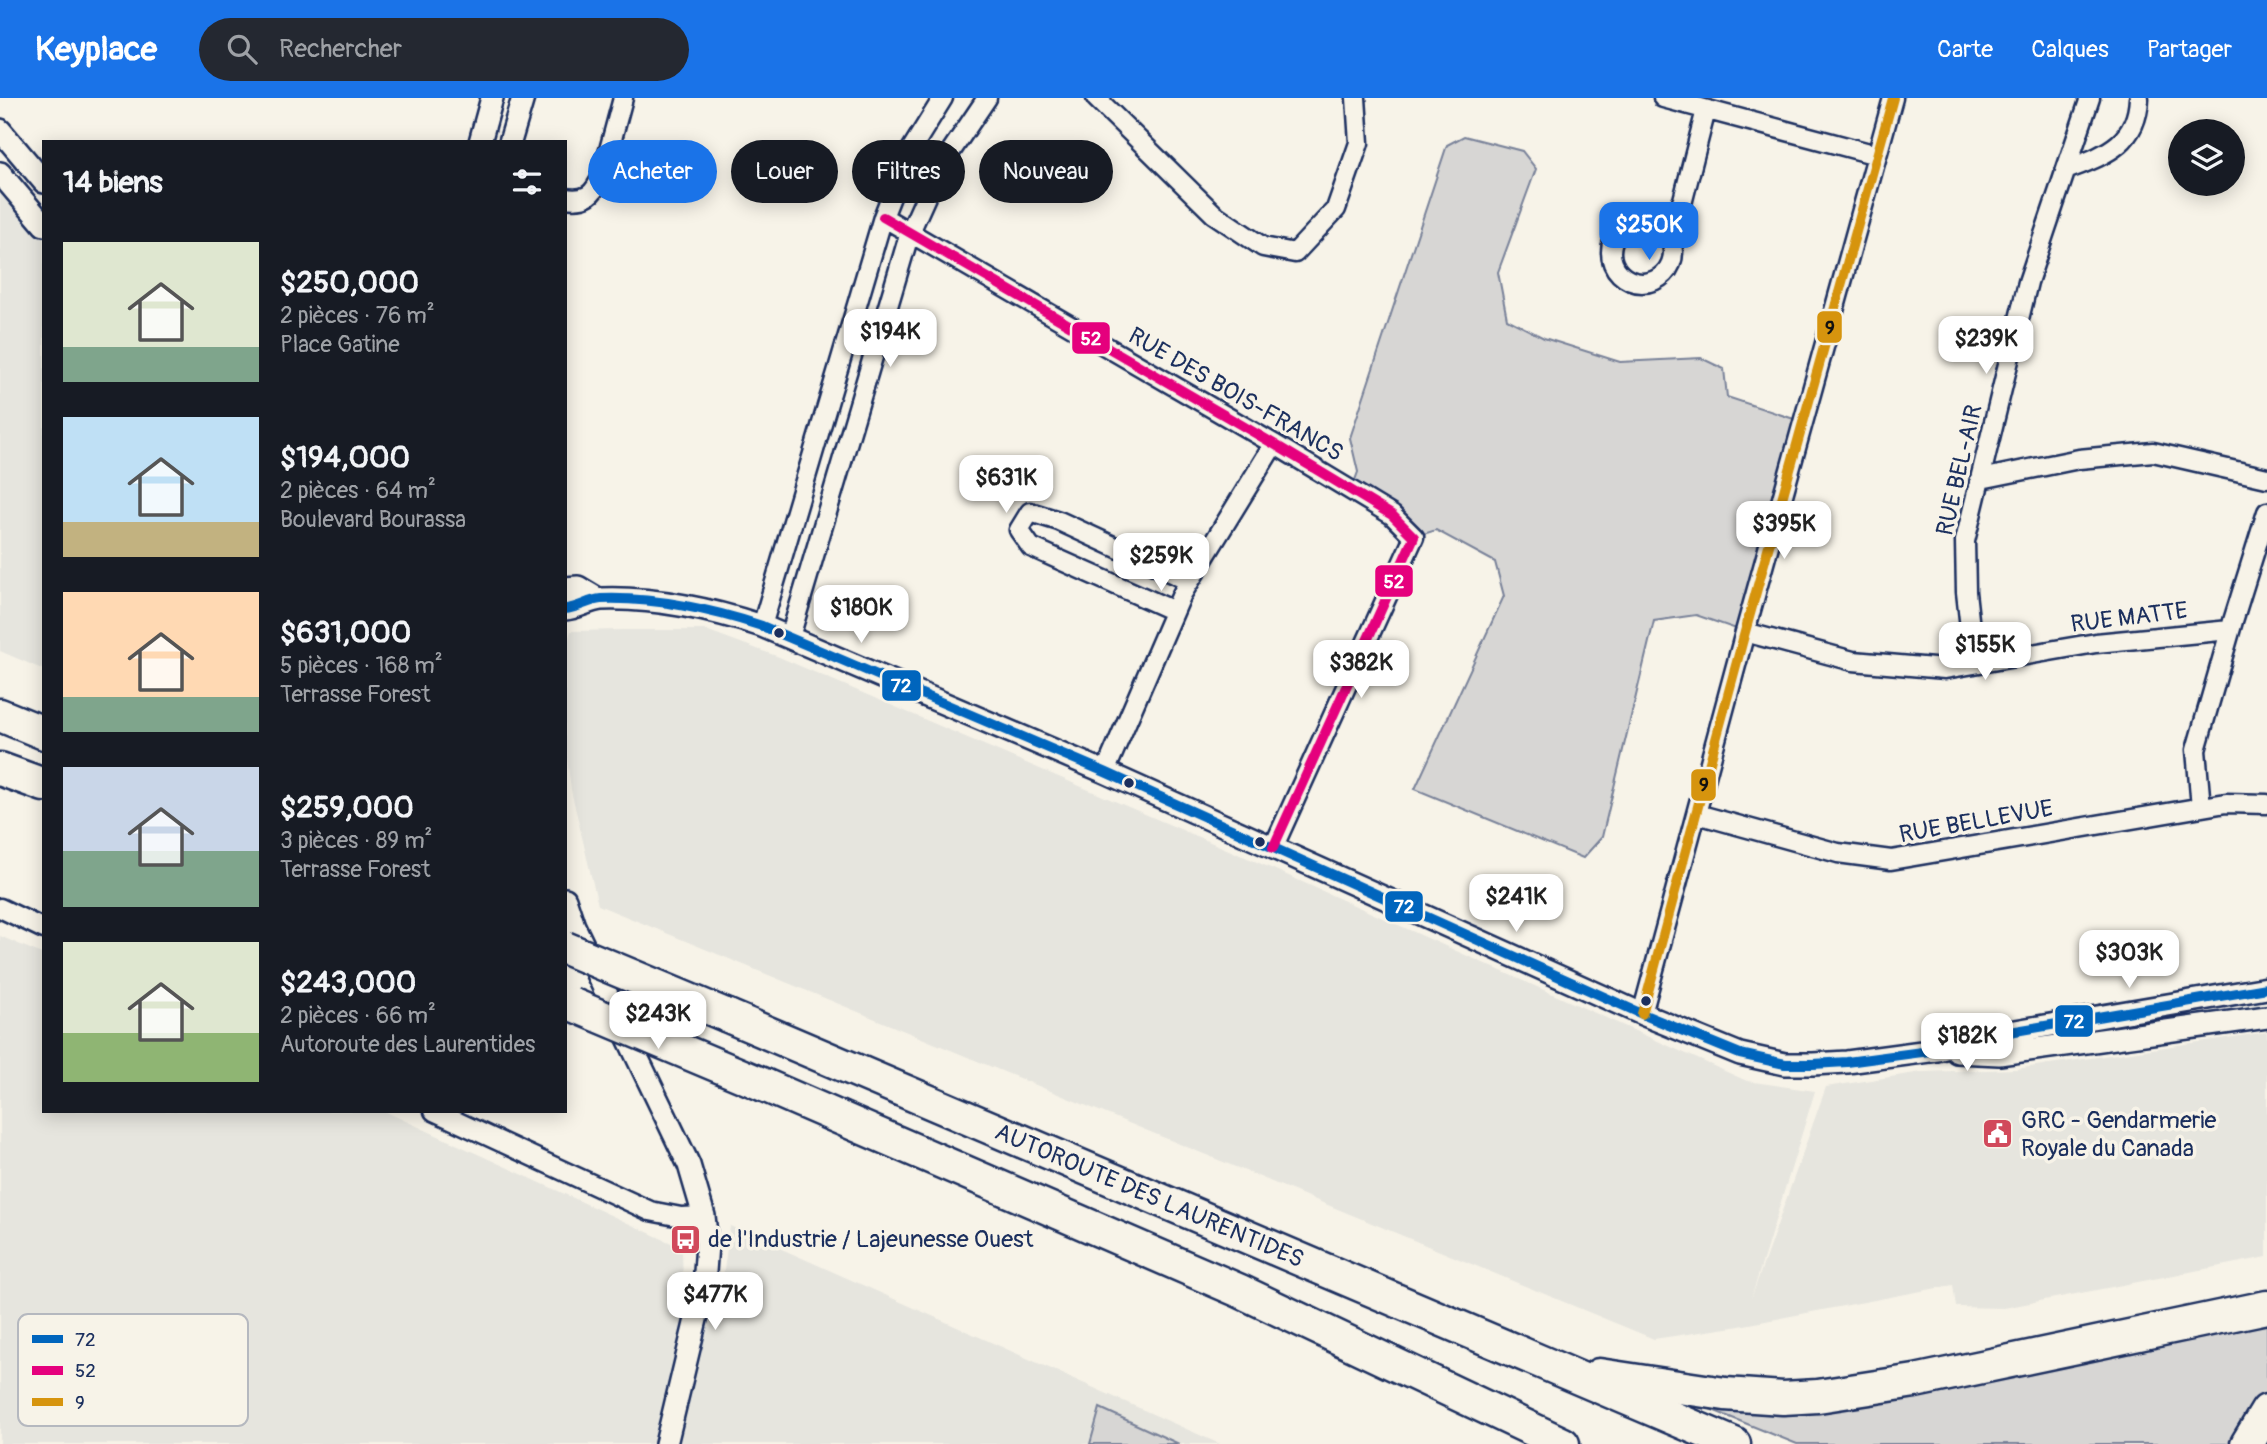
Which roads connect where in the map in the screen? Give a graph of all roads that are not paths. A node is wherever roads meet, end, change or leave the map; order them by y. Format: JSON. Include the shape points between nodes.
{"nodes":[{"id":1,"x":492,"y":98,"type":"edge"},
{"id":2,"x":523,"y":98,"type":"edge"},
{"id":3,"x":623,"y":98,"type":"edge"},
{"id":4,"x":943,"y":98,"type":"edge"},
{"id":5,"x":987,"y":98,"type":"edge"},
{"id":6,"x":1096,"y":98,"type":"edge"},
{"id":7,"x":1356,"y":98,"type":"edge"},
{"id":8,"x":1663,"y":98,"type":"edge"},
{"id":9,"x":1893,"y":98,"type":"edge"},
{"id":10,"x":2090,"y":98,"type":"edge"},
{"id":11,"x":2140,"y":98,"type":"edge"},
{"id":12,"x":1706,"y":110,"type":"junction"},
{"id":13,"x":0,"y":130,"type":"edge"},
{"id":14,"x":481,"y":140,"type":"edge"},
{"id":15,"x":511,"y":140,"type":"edge"},
{"id":16,"x":1877,"y":155,"type":"junction"},
{"id":17,"x":2066,"y":170,"type":"junction"},
{"id":18,"x":0,"y":173,"type":"edge"},
{"id":19,"x":42,"y":180,"type":"edge"},
{"id":20,"x":567,"y":198,"type":"edge"},
{"id":21,"x":883,"y":217,"type":"junction"},
{"id":22,"x":42,"y":223,"type":"edge"},
{"id":23,"x":910,"y":232,"type":"junction"},
{"id":24,"x":1667,"y":233,"type":"dead end"},
{"id":25,"x":1274,"y":444,"type":"junction"},
{"id":26,"x":2267,"y":478,"type":"edge"},
{"id":27,"x":1981,"y":479,"type":"junction"},
{"id":28,"x":2267,"y":512,"type":"edge"},
{"id":29,"x":1189,"y":581,"type":"junction"},
{"id":30,"x":567,"y":588,"type":"edge"},
{"id":31,"x":598,"y":599,"type":"junction"},
{"id":32,"x":567,"y":609,"type":"edge"},
{"id":33,"x":1174,"y":611,"type":"junction"},
{"id":34,"x":762,"y":626,"type":"junction"},
{"id":35,"x":2230,"y":630,"type":"junction"},
{"id":36,"x":1745,"y":632,"type":"junction"},
{"id":37,"x":790,"y":637,"type":"junction"},
{"id":38,"x":1974,"y":664,"type":"junction"},
{"id":39,"x":0,"y":715,"type":"edge"},
{"id":40,"x":42,"y":732,"type":"edge"},
{"id":41,"x":0,"y":769,"type":"edge"},
{"id":42,"x":1105,"y":772,"type":"junction"},
{"id":43,"x":42,"y":784,"type":"edge"},
{"id":44,"x":2267,"y":803,"type":"edge"},
{"id":45,"x":2201,"y":807,"type":"junction"},
{"id":46,"x":1697,"y":814,"type":"junction"},
{"id":47,"x":1273,"y":848,"type":"junction"},
{"id":48,"x":567,"y":905,"type":"edge"},
{"id":49,"x":0,"y":908,"type":"edge"},
{"id":50,"x":42,"y":928,"type":"edge"},
{"id":51,"x":567,"y":949,"type":"edge"},
{"id":52,"x":2267,"y":988,"type":"edge"},
{"id":53,"x":568,"y":1002,"type":"edge"},
{"id":54,"x":1642,"y":1014,"type":"junction"},
{"id":55,"x":2267,"y":1017,"type":"edge"},
{"id":56,"x":1937,"y":1050,"type":"junction"},
{"id":57,"x":438,"y":1113,"type":"edge"},
{"id":58,"x":704,"y":1216,"type":"junction"},
{"id":59,"x":2267,"y":1307,"type":"edge"},
{"id":60,"x":1552,"y":1368,"type":"junction"},
{"id":61,"x":2267,"y":1411,"type":"edge"},
{"id":62,"x":666,"y":1444,"type":"edge"},
{"id":63,"x":1563,"y":1444,"type":"edge"},
{"id":64,"x":1734,"y":1444,"type":"edge"},
{"id":65,"x":2246,"y":1444,"type":"edge"}],
"edges":[{"from":1,"to":14,"type":"street"},
{"from":2,"to":15,"type":"street"},
{"from":3,"to":20,"type":"street","via":[[597,187],[589,196]]},
{"from":4,"to":21,"type":"street","via":[[906,156]]},
{"from":5,"to":23,"type":"street","via":[[937,172]]},
{"from":6,"to":7,"type":"street","via":[[1214,214],[1263,247],[1296,253],[1336,209],[1359,143]]},
{"from":8,"to":12,"type":"street"},
{"from":9,"to":16,"type":"street"},
{"from":10,"to":17,"type":"street","name":"RUE BEL-AIR"},
{"from":11,"to":17,"type":"street","via":[[2139,116],[2126,139],[2101,156]]},
{"from":12,"to":16,"type":"street"},
{"from":12,"to":24,"type":"street","via":[[1683,200]]},
{"from":13,"to":19,"type":"street"},
{"from":16,"to":36,"type":"street"},
{"from":17,"to":27,"type":"street","name":"RUE BEL-AIR","via":[[2028,282]]},
{"from":18,"to":22,"type":"street"},
{"from":21,"to":23,"type":"street","name":"RUE DES BOIS-FRANCS"},
{"from":21,"to":34,"type":"street"},
{"from":23,"to":25,"type":"street","name":"RUE DES BOIS-FRANCS"},
{"from":23,"to":37,"type":"street"},
{"from":25,"to":29,"type":"street"},
{"from":25,"to":47,"type":"street","name":"RUE DES BOIS-FRANCS","via":[[1392,515],[1415,537]]},
{"from":26,"to":27,"type":"street","via":[[2153,452],[2079,459]]},
{"from":27,"to":38,"type":"street","name":"RUE BEL-AIR","via":[[1965,541]]},
{"from":28,"to":35,"type":"street"},
{"from":29,"to":33,"type":"street"},
{"from":29,"to":33,"type":"street","via":[[1030,512],[1019,530],[1031,547]]},
{"from":30,"to":31,"type":"street","via":[[578,587]]},
{"from":31,"to":32,"type":"street"},
{"from":31,"to":34,"type":"street","via":[[712,610]]},
{"from":33,"to":42,"type":"street"},
{"from":34,"to":37,"type":"street"},
{"from":35,"to":38,"type":"street","name":"RUE MATTE","via":[[2096,643]]},
{"from":35,"to":45,"type":"street","via":[[2196,750]]},
{"from":36,"to":38,"type":"street","name":"RUE MATTE","via":[[1853,661],[1945,669]]},
{"from":36,"to":46,"type":"street"},
{"from":37,"to":42,"type":"street"},
{"from":39,"to":40,"type":"highway"},
{"from":41,"to":43,"type":"highway"},
{"from":42,"to":47,"type":"street"},
{"from":44,"to":45,"type":"street","name":"RUE BELLEVUE"},
{"from":45,"to":46,"type":"street","name":"RUE BELLEVUE","via":[[1891,860],[1838,853]]},
{"from":46,"to":54,"type":"street"},
{"from":47,"to":54,"type":"street"},
{"from":48,"to":58,"type":"street","via":[[690,1165]]},
{"from":49,"to":50,"type":"street"},
{"from":51,"to":60,"type":"highway","name":"AUTOROUTE DES LAURENTIDES","bridge":true},
{"from":52,"to":56,"type":"street","via":[[1998,1034]]},
{"from":53,"to":63,"type":"highway","name":"AUTOROUTE DES LAURENTIDES","bridge":true,"via":[[1228,1286]]},
{"from":54,"to":56,"type":"street","via":[[1740,1054],[1785,1064],[1847,1062]]},
{"from":55,"to":56,"type":"street","via":[[1999,1054]]},
{"from":57,"to":58,"type":"street","via":[[637,1206],[670,1216]]},
{"from":58,"to":62,"type":"street","via":[[704,1286]]},
{"from":59,"to":60,"type":"highway","via":[[1915,1381],[1810,1397],[1725,1394]]},
{"from":60,"to":64,"type":"highway","name":"AUTOROUTE DES LAURENTIDES"},
{"from":61,"to":65,"type":"highway"}]}
